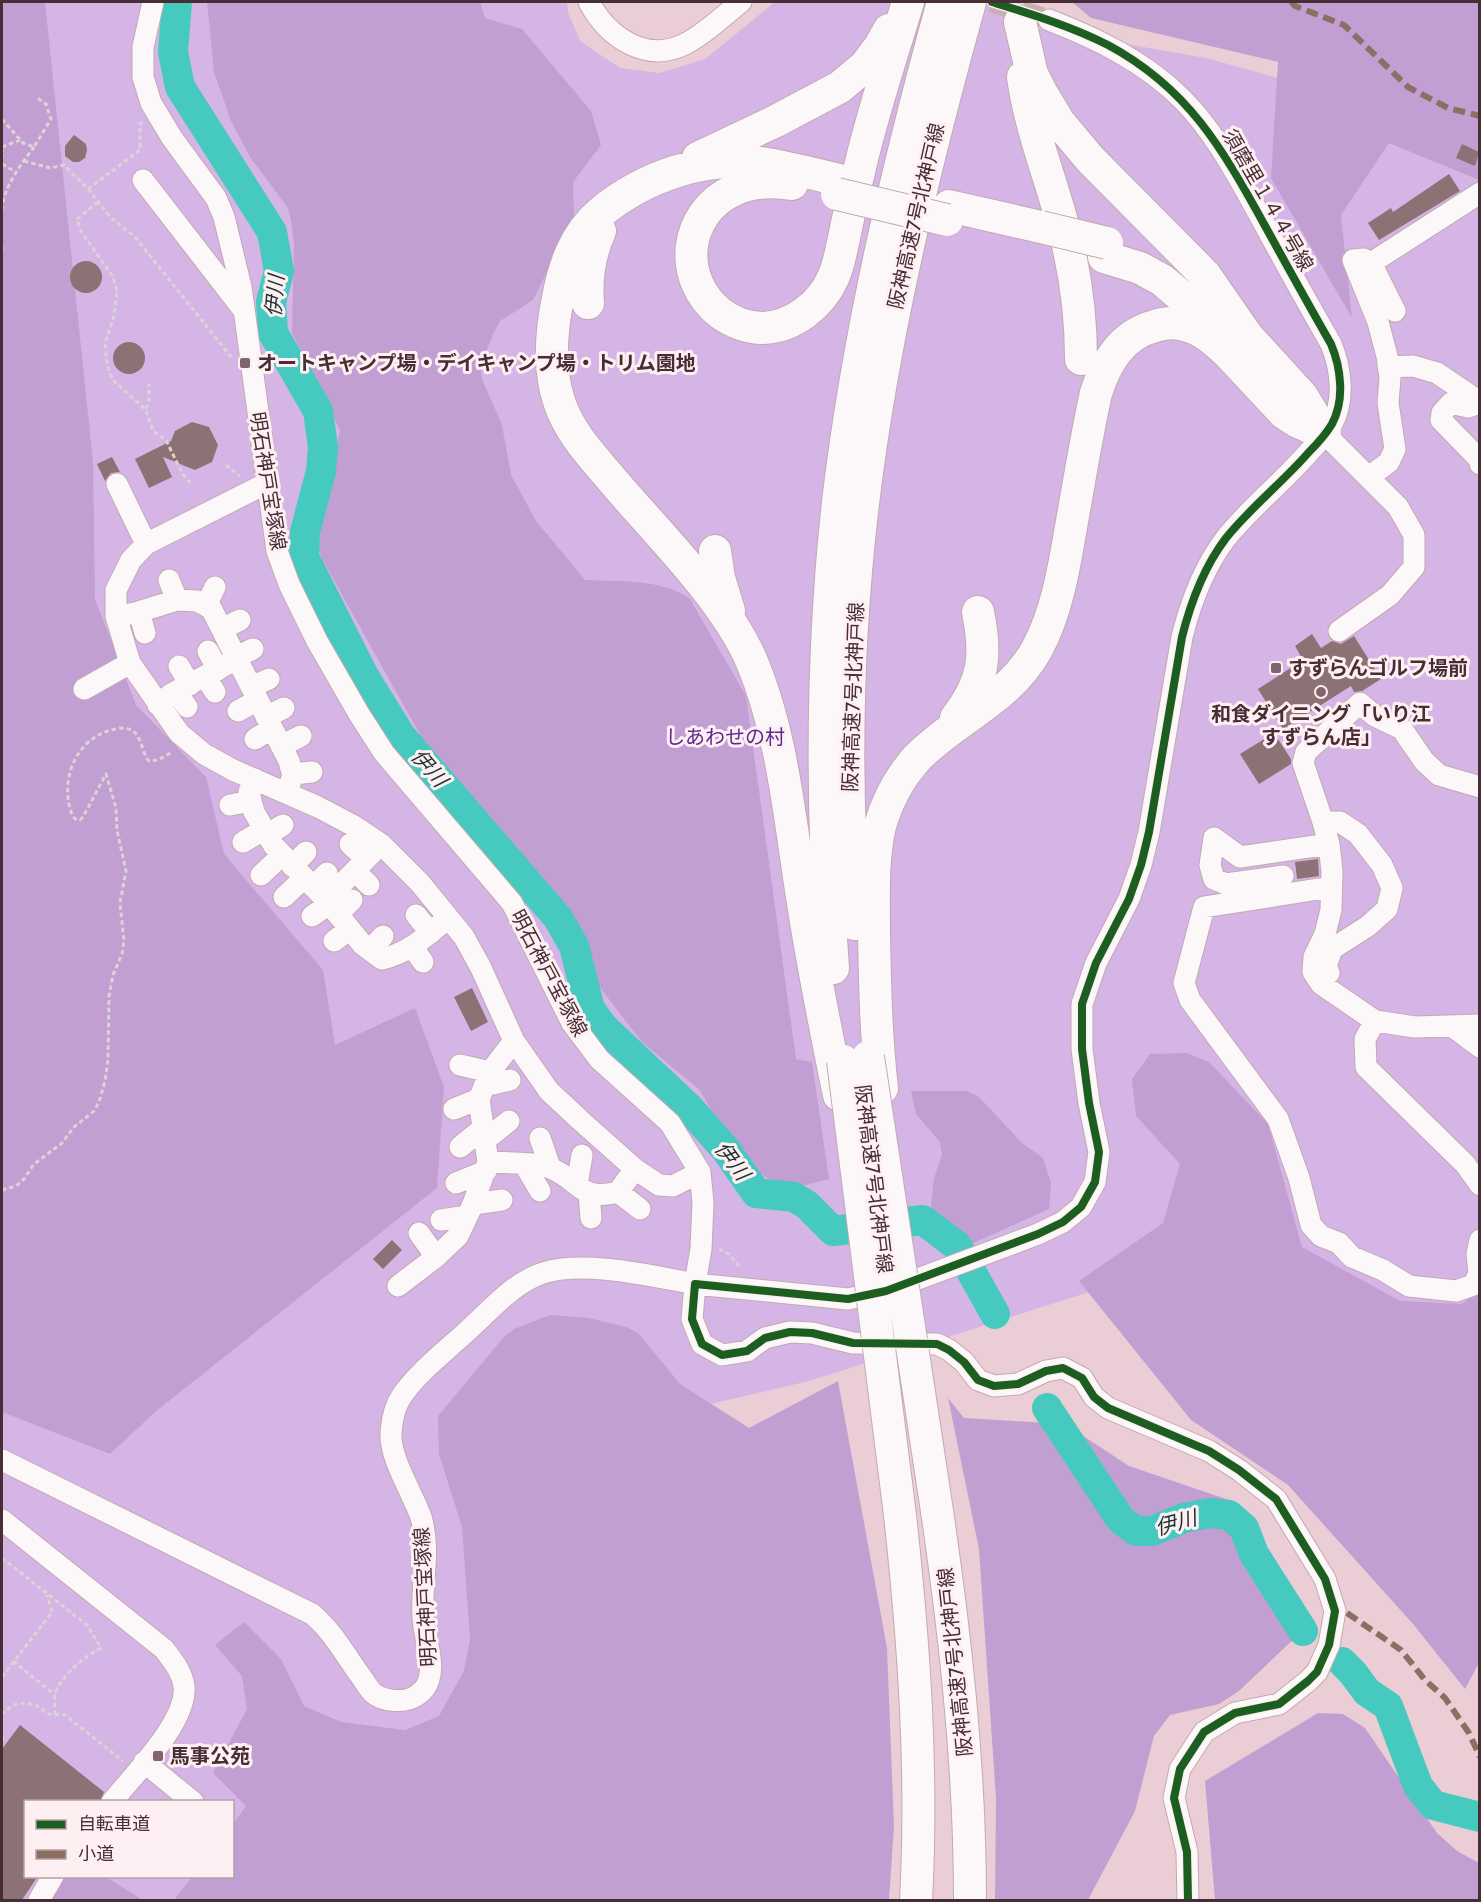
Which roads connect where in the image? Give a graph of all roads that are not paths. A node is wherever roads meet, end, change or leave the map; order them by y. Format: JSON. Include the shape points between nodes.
{"nodes":[{"id":1,"x":153,"y":2,"type":"edge"},
{"id":2,"x":590,"y":2,"type":"edge"},
{"id":3,"x":741,"y":2,"type":"edge"},
{"id":4,"x":900,"y":2,"type":"edge"},
{"id":5,"x":908,"y":2,"type":"edge"},
{"id":6,"x":943,"y":2,"type":"edge"},
{"id":7,"x":970,"y":2,"type":"edge"},
{"id":8,"x":1030,"y":15,"type":"edge"},
{"id":9,"x":143,"y":180,"type":"dead end"},
{"id":10,"x":650,"y":182,"type":"junction"},
{"id":11,"x":838,"y":187,"type":"junction"},
{"id":12,"x":1479,"y":193,"type":"edge"},
{"id":13,"x":1371,"y":262,"type":"junction"},
{"id":14,"x":588,"y":303,"type":"dead end"},
{"id":15,"x":244,"y":311,"type":"junction"},
{"id":16,"x":1395,"y":312,"type":"dead end"},
{"id":17,"x":1238,"y":346,"type":"junction"},
{"id":18,"x":1081,"y":360,"type":"dead end"},
{"id":19,"x":1389,"y":367,"type":"junction"},
{"id":20,"x":1479,"y":402,"type":"edge"},
{"id":21,"x":1324,"y":434,"type":"junction"},
{"id":22,"x":1479,"y":464,"type":"edge"},
{"id":23,"x":1369,"y":477,"type":"junction"},
{"id":24,"x":257,"y":482,"type":"junction"},
{"id":25,"x":117,"y":484,"type":"dead end"},
{"id":26,"x":146,"y":544,"type":"junction"},
{"id":27,"x":715,"y":551,"type":"dead end"},
{"id":28,"x":169,"y":580,"type":"dead end"},
{"id":29,"x":196,"y":602,"type":"junction"},
{"id":30,"x":139,"y":612,"type":"junction"},
{"id":31,"x":978,"y":612,"type":"dead end"},
{"id":32,"x":117,"y":616,"type":"junction"},
{"id":33,"x":1339,"y":631,"type":"dead end"},
{"id":34,"x":737,"y":632,"type":"junction"},
{"id":35,"x":145,"y":633,"type":"dead end"},
{"id":36,"x":242,"y":655,"type":"junction"},
{"id":37,"x":130,"y":663,"type":"junction"},
{"id":38,"x":179,"y":666,"type":"dead end"},
{"id":39,"x":200,"y":682,"type":"junction"},
{"id":40,"x":84,"y":689,"type":"dead end"},
{"id":41,"x":158,"y":705,"type":"junction"},
{"id":42,"x":238,"y":711,"type":"dead end"},
{"id":43,"x":267,"y":713,"type":"junction"},
{"id":44,"x":301,"y":736,"type":"dead end"},
{"id":45,"x":940,"y":738,"type":"junction"},
{"id":46,"x":255,"y":779,"type":"junction"},
{"id":47,"x":297,"y":780,"type":"junction"},
{"id":48,"x":1479,"y":787,"type":"edge"},
{"id":49,"x":251,"y":801,"type":"junction"},
{"id":50,"x":230,"y":805,"type":"dead end"},
{"id":51,"x":1323,"y":822,"type":"junction"},
{"id":52,"x":271,"y":830,"type":"junction"},
{"id":53,"x":243,"y":842,"type":"dead end"},
{"id":54,"x":350,"y":844,"type":"dead end"},
{"id":55,"x":1329,"y":844,"type":"junction"},
{"id":56,"x":368,"y":865,"type":"junction"},
{"id":57,"x":261,"y":875,"type":"dead end"},
{"id":58,"x":1283,"y":876,"type":"dead end"},
{"id":59,"x":1331,"y":887,"type":"junction"},
{"id":60,"x":320,"y":894,"type":"junction"},
{"id":61,"x":284,"y":897,"type":"dead end"},
{"id":62,"x":416,"y":915,"type":"dead end"},
{"id":63,"x":448,"y":918,"type":"junction"},
{"id":64,"x":430,"y":933,"type":"junction"},
{"id":65,"x":1375,"y":1021,"type":"junction"},
{"id":66,"x":1479,"y":1025,"type":"edge"},
{"id":67,"x":1452,"y":1026,"type":"junction"},
{"id":68,"x":1415,"y":1027,"type":"junction"},
{"id":69,"x":514,"y":1041,"type":"junction"},
{"id":70,"x":1479,"y":1047,"type":"edge"},
{"id":71,"x":855,"y":1059,"type":"junction"},
{"id":72,"x":460,"y":1065,"type":"dead end"},
{"id":73,"x":510,"y":1080,"type":"dead end"},
{"id":74,"x":484,"y":1086,"type":"junction"},
{"id":75,"x":454,"y":1109,"type":"dead end"},
{"id":76,"x":509,"y":1121,"type":"dead end"},
{"id":77,"x":483,"y":1135,"type":"junction"},
{"id":78,"x":540,"y":1138,"type":"dead end"},
{"id":79,"x":460,"y":1147,"type":"dead end"},
{"id":80,"x":582,"y":1155,"type":"dead end"},
{"id":81,"x":524,"y":1164,"type":"junction"},
{"id":82,"x":487,"y":1167,"type":"junction"},
{"id":83,"x":550,"y":1167,"type":"junction"},
{"id":84,"x":635,"y":1169,"type":"junction"},
{"id":85,"x":700,"y":1172,"type":"junction"},
{"id":86,"x":456,"y":1183,"type":"dead end"},
{"id":87,"x":1479,"y":1185,"type":"edge"},
{"id":88,"x":583,"y":1189,"type":"junction"},
{"id":89,"x":540,"y":1191,"type":"dead end"},
{"id":90,"x":618,"y":1192,"type":"junction"},
{"id":91,"x":502,"y":1200,"type":"dead end"},
{"id":92,"x":640,"y":1209,"type":"dead end"},
{"id":93,"x":470,"y":1210,"type":"junction"},
{"id":94,"x":591,"y":1218,"type":"dead end"},
{"id":95,"x":441,"y":1220,"type":"dead end"},
{"id":96,"x":419,"y":1233,"type":"dead end"},
{"id":97,"x":1479,"y":1240,"type":"edge"},
{"id":98,"x":436,"y":1257,"type":"junction"},
{"id":99,"x":695,"y":1284,"type":"junction"},
{"id":100,"x":398,"y":1286,"type":"dead end"},
{"id":101,"x":2,"y":1460,"type":"edge"},
{"id":102,"x":2,"y":1520,"type":"edge"},
{"id":103,"x":140,"y":1766,"type":"junction"},
{"id":104,"x":114,"y":1800,"type":"edge"},
{"id":105,"x":190,"y":1800,"type":"edge"},
{"id":106,"x":52,"y":1878,"type":"edge"},
{"id":107,"x":39,"y":1900,"type":"edge"},
{"id":108,"x":915,"y":1900,"type":"edge"},
{"id":109,"x":970,"y":1900,"type":"edge"},
{"id":110,"x":1188,"y":1900,"type":"edge"}],
"edges":[{"from":1,"to":15,"type":"street","name":"明石神戸宝塚線","via":[[143,47],[143,77],[151,103],[172,138],[216,198],[224,217]]},
{"from":2,"to":3,"type":"street","via":[[596,15],[615,35],[653,51],[684,44]]},
{"from":4,"to":10,"type":"highway","via":[[887,34],[857,75],[776,121]]},
{"from":5,"to":11,"type":"highway","via":[[870,126],[838,264],[827,288],[798,317],[773,326],[736,322],[712,306],[693,273],[692,243],[702,217],[721,197],[745,185],[774,181]]},
{"from":6,"to":71,"type":"highway","name":"阪神高速7号北神戸線","via":[[880,258],[845,449],[833,553],[825,672],[825,830],[831,943]]},
{"from":7,"to":71,"type":"highway","name":"阪神高速7号北神戸線","via":[[921,190],[889,338],[858,559],[849,797],[860,987]]},
{"from":8,"to":17,"type":"highway","via":[[1032,74],[1059,122],[1214,286]]},
{"from":8,"to":18,"type":"highway","via":[[1021,68],[1035,136],[1068,242]]},
{"from":8,"to":21,"type":"street","name":"須磨里１４４号線","via":[[1107,45],[1149,71],[1181,98],[1217,143],[1335,355],[1340,382],[1338,405]]},
{"from":9,"to":15,"type":"street"},
{"from":10,"to":11,"type":"highway","via":[[696,166],[741,162],[773,165]]},
{"from":10,"to":14,"type":"highway","via":[[623,203],[600,231],[588,267]]},
{"from":10,"to":34,"type":"highway","via":[[595,218],[572,251],[555,314],[555,388],[566,418],[582,444]]},
{"from":11,"to":17,"type":"highway","bridge":true,"via":[[1105,250],[1162,280]]},
{"from":12,"to":13,"type":"street"},
{"from":13,"to":16,"type":"street"},
{"from":13,"to":19,"type":"street","via":[[1353,260],[1378,322]]},
{"from":15,"to":24,"type":"street","name":"明石神戸宝塚線"},
{"from":17,"to":21,"type":"highway","via":[[1284,413]]},
{"from":17,"to":45,"type":"highway","via":[[1172,322],[1146,328],[1116,351],[1096,393],[1065,564],[1044,636],[1006,689]]},
{"from":19,"to":20,"type":"street","via":[[1413,366],[1437,373]]},
{"from":19,"to":23,"type":"street","via":[[1388,403],[1395,449],[1389,462]]},
{"from":20,"to":22,"type":"street","via":[[1468,407],[1451,403],[1441,420],[1479,459]]},
{"from":21,"to":23,"type":"street"},
{"from":21,"to":99,"type":"street","name":"須磨里１４４号線","via":[[1228,536],[1204,573],[1188,613],[1141,865],[1129,899],[1096,963],[1082,1004],[1082,1049],[1099,1152],[1095,1182],[1081,1206],[1063,1222],[988,1254],[886,1291],[848,1299]]},
{"from":23,"to":33,"type":"street","via":[[1398,507],[1414,535],[1414,567],[1389,595]]},
{"from":24,"to":26,"type":"street"},
{"from":24,"to":85,"type":"street","name":"明石神戸宝塚線","via":[[289,584],[317,641],[384,753],[512,903],[572,1023],[599,1059],[670,1123]]},
{"from":25,"to":26,"type":"street"},
{"from":26,"to":32,"type":"street","via":[[131,560],[116,590]]},
{"from":27,"to":34,"type":"highway","via":[[719,579]]},
{"from":28,"to":29,"type":"street"},
{"from":29,"to":30,"type":"street"},
{"from":29,"to":36,"type":"street","via":[[231,625]]},
{"from":30,"to":32,"type":"street"},
{"from":30,"to":35,"type":"street"},
{"from":31,"to":45,"type":"highway","via":[[984,651],[980,677],[968,702]]},
{"from":32,"to":37,"type":"street"},
{"from":34,"to":71,"type":"highway","via":[[757,677],[777,741],[802,895]]},
{"from":36,"to":39,"type":"street"},
{"from":36,"to":43,"type":"street"},
{"from":37,"to":40,"type":"street"},
{"from":37,"to":41,"type":"street"},
{"from":38,"to":39,"type":"street"},
{"from":39,"to":41,"type":"street"},
{"from":41,"to":46,"type":"street","via":[[178,734],[204,754]]},
{"from":42,"to":43,"type":"street"},
{"from":43,"to":44,"type":"street"},
{"from":43,"to":47,"type":"street"},
{"from":45,"to":71,"type":"highway","via":[[900,781],[880,825],[874,860],[875,997]]},
{"from":46,"to":47,"type":"street"},
{"from":46,"to":49,"type":"street","via":[[249,792]]},
{"from":47,"to":56,"type":"street","via":[[345,821]]},
{"from":48,"to":51,"type":"street","via":[[1439,774],[1424,761],[1402,729],[1375,716],[1360,703],[1306,752],[1303,763]]},
{"from":49,"to":50,"type":"street"},
{"from":49,"to":52,"type":"street","via":[[254,812]]},
{"from":51,"to":55,"type":"street"},
{"from":51,"to":68,"type":"street","via":[[1340,822],[1358,834],[1382,865],[1392,888],[1388,909],[1332,949],[1326,966],[1332,979]]},
{"from":52,"to":53,"type":"street"},
{"from":52,"to":60,"type":"street"},
{"from":54,"to":56,"type":"street"},
{"from":55,"to":58,"type":"street","via":[[1240,857],[1214,837],[1210,865],[1214,879],[1226,885]]},
{"from":55,"to":59,"type":"street"},
{"from":56,"to":60,"type":"street"},
{"from":56,"to":63,"type":"street","via":[[420,883]]},
{"from":57,"to":60,"type":"street"},
{"from":59,"to":65,"type":"street","via":[[1331,910],[1314,957],[1313,972],[1321,984]]},
{"from":59,"to":97,"type":"street","via":[[1204,907],[1184,983],[1190,1000],[1278,1119],[1311,1225],[1321,1236],[1408,1286],[1456,1292],[1473,1285],[1479,1274]]},
{"from":60,"to":61,"type":"street"},
{"from":60,"to":64,"type":"street","via":[[380,955],[418,954]]},
{"from":62,"to":64,"type":"street"},
{"from":63,"to":64,"type":"street"},
{"from":63,"to":69,"type":"street","via":[[481,968]]},
{"from":65,"to":68,"type":"street"},
{"from":65,"to":87,"type":"street","via":[[1365,1039],[1366,1067],[1465,1164]]},
{"from":66,"to":67,"type":"street"},
{"from":67,"to":68,"type":"street"},
{"from":67,"to":70,"type":"street"},
{"from":69,"to":74,"type":"street"},
{"from":69,"to":84,"type":"street","via":[[549,1091]]},
{"from":71,"to":108,"type":"highway","name":"阪神高速7号北神戸線","bridge":true,"via":[[858,1188],[900,1515],[917,1701]]},
{"from":71,"to":109,"type":"highway","name":"阪神高速7号北神戸線","bridge":true,"via":[[898,1254],[937,1511],[961,1696]]},
{"from":72,"to":74,"type":"street"},
{"from":73,"to":74,"type":"street"},
{"from":74,"to":75,"type":"street"},
{"from":74,"to":77,"type":"street"},
{"from":76,"to":77,"type":"street"},
{"from":77,"to":79,"type":"street"},
{"from":77,"to":82,"type":"street"},
{"from":78,"to":83,"type":"street"},
{"from":80,"to":88,"type":"street"},
{"from":81,"to":82,"type":"street"},
{"from":81,"to":83,"type":"street"},
{"from":81,"to":89,"type":"street"},
{"from":82,"to":86,"type":"street"},
{"from":82,"to":93,"type":"street"},
{"from":83,"to":88,"type":"street"},
{"from":84,"to":85,"type":"street","via":[[659,1185],[673,1186]]},
{"from":84,"to":90,"type":"street"},
{"from":85,"to":99,"type":"street","name":"明石神戸宝塚線","via":[[702,1238]]},
{"from":88,"to":90,"type":"street","via":[[605,1195]]},
{"from":88,"to":94,"type":"street"},
{"from":90,"to":92,"type":"street"},
{"from":91,"to":93,"type":"street"},
{"from":93,"to":95,"type":"street"},
{"from":93,"to":98,"type":"street","via":[[458,1236]]},
{"from":96,"to":98,"type":"street"},
{"from":98,"to":100,"type":"street"},
{"from":99,"to":101,"type":"street","name":"明石神戸宝塚線","via":[[643,1274],[574,1268],[542,1273],[502,1299],[422,1371],[402,1395],[394,1413],[391,1436],[425,1534],[422,1617],[430,1661],[430,1678],[424,1690],[410,1699],[392,1701],[374,1694],[326,1626],[312,1614]]},
{"from":99,"to":110,"type":"street","via":[[692,1319],[698,1336],[702,1344],[722,1355],[747,1351],[765,1338],[790,1332],[853,1343],[937,1344],[964,1362],[978,1380],[994,1386],[1017,1384],[1064,1368],[1082,1378],[1094,1397],[1108,1408],[1209,1451],[1276,1499],[1325,1579],[1335,1611],[1329,1644],[1317,1672],[1308,1681],[1279,1704],[1235,1713],[1204,1732],[1180,1769],[1174,1798],[1187,1852]]},
{"from":102,"to":103,"type":"street","via":[[165,1649],[178,1668],[184,1686],[181,1708],[173,1725]]},
{"from":103,"to":104,"type":"street"},
{"from":103,"to":105,"type":"street"},
{"from":106,"to":107,"type":"street"}]}
